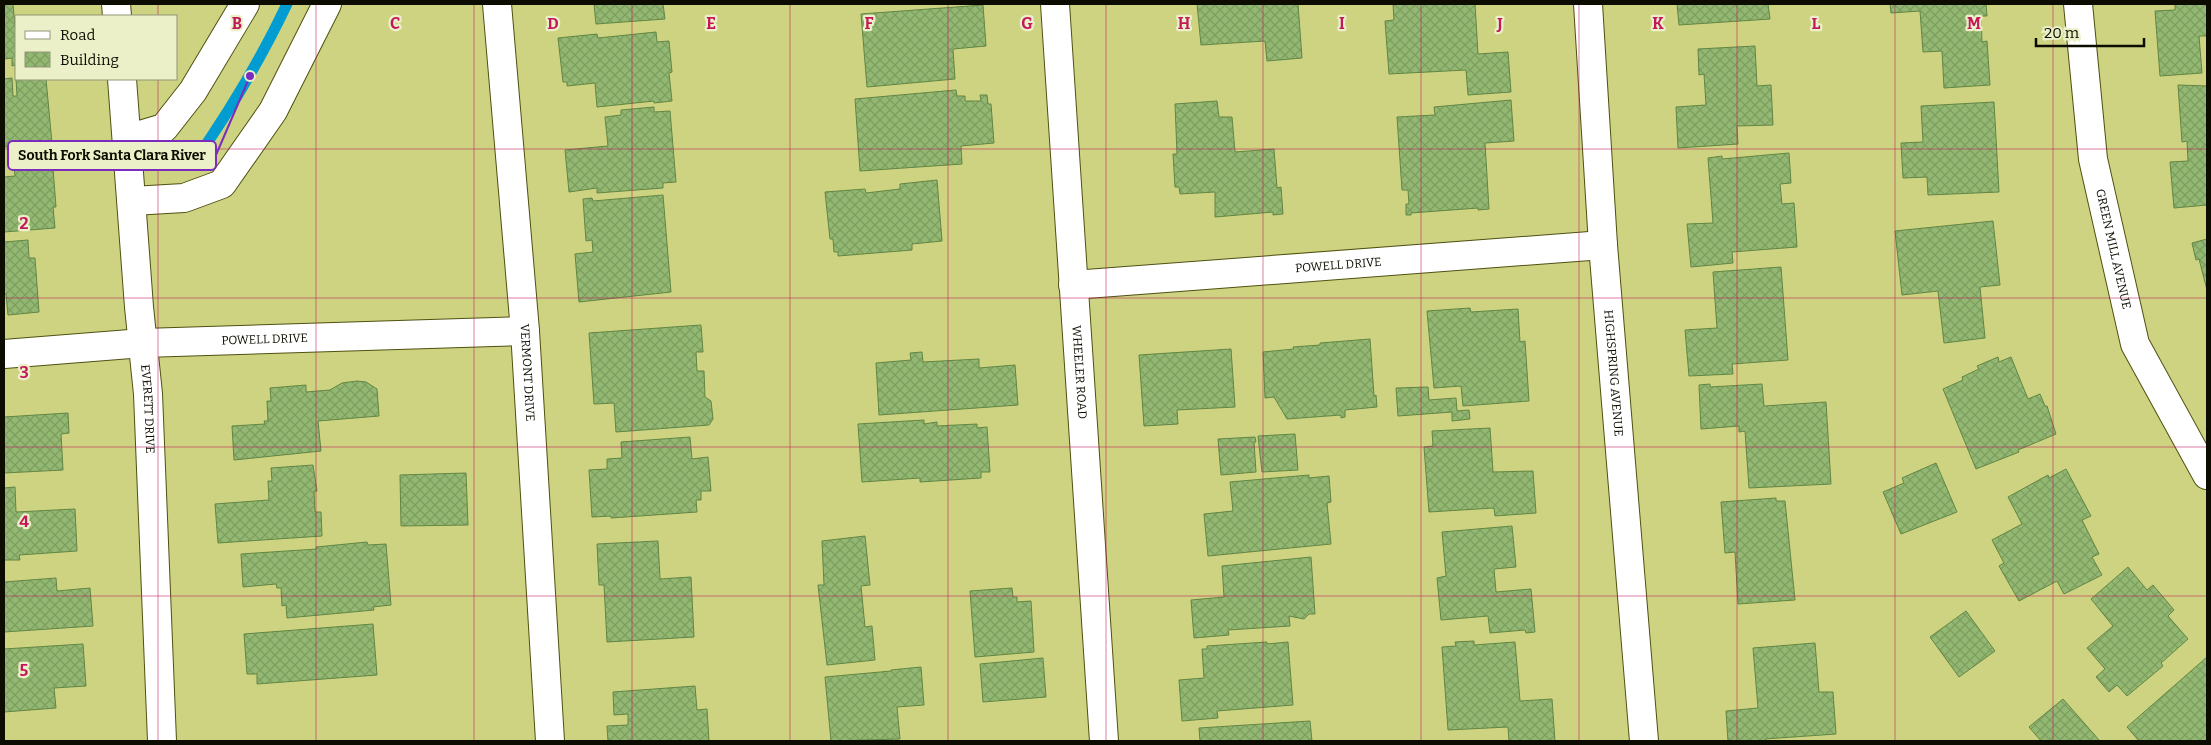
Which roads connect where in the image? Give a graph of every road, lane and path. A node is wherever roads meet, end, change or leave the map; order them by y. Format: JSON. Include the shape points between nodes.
{"nodes":[{"id":1,"x":245,"y":4,"type":"edge"},
{"id":2,"x":327,"y":4,"type":"edge"},
{"id":3,"x":497,"y":4,"type":"edge"},
{"id":4,"x":1055,"y":4,"type":"edge"},
{"id":5,"x":1588,"y":4,"type":"edge"},
{"id":6,"x":2078,"y":4,"type":"edge"},
{"id":7,"x":122,"y":80,"type":"edge"},
{"id":8,"x":127,"y":139,"type":"junction"},
{"id":9,"x":132,"y":201,"type":"junction"},
{"id":10,"x":1603,"y":244,"type":"junction"},
{"id":11,"x":1073,"y":285,"type":"junction"},
{"id":12,"x":525,"y":331,"type":"junction"},
{"id":13,"x":143,"y":343,"type":"junction"},
{"id":14,"x":4,"y":354,"type":"edge"},
{"id":15,"x":2207,"y":475,"type":"edge"},
{"id":16,"x":162,"y":741,"type":"edge"},
{"id":17,"x":550,"y":741,"type":"edge"},
{"id":18,"x":1104,"y":741,"type":"edge"},
{"id":19,"x":1644,"y":741,"type":"edge"}],
"edges":[{"from":1,"to":8,"type":"street","via":[[193,91],[164,128]]},
{"from":2,"to":9,"type":"street","via":[[273,111],[222,184],[184,198]]},
{"from":3,"to":12,"type":"street","name":"VERMONT DRIVE"},
{"from":4,"to":11,"type":"street","name":"WHEELER ROAD"},
{"from":5,"to":10,"type":"street","name":"HIGHSPRING AVENUE"},
{"from":6,"to":15,"type":"street","name":"GREEN MILL AVENUE","via":[[2093,159],[2135,344]]},
{"from":7,"to":8,"type":"street","name":"EVERETT DRIVE"},
{"from":8,"to":9,"type":"street","name":"EVERETT DRIVE"},
{"from":9,"to":13,"type":"street","name":"EVERETT DRIVE"},
{"from":10,"to":11,"type":"street","name":"POWELL DRIVE"},
{"from":10,"to":19,"type":"street","name":"HIGHSPRING AVENUE"},
{"from":11,"to":18,"type":"street","name":"WHEELER ROAD"},
{"from":12,"to":13,"type":"street","name":"POWELL DRIVE"},
{"from":12,"to":17,"type":"street","name":"VERMONT DRIVE"},
{"from":13,"to":14,"type":"street","name":"POWELL DRIVE"},
{"from":13,"to":16,"type":"street","name":"EVERETT DRIVE","via":[[148,394]]}]}
